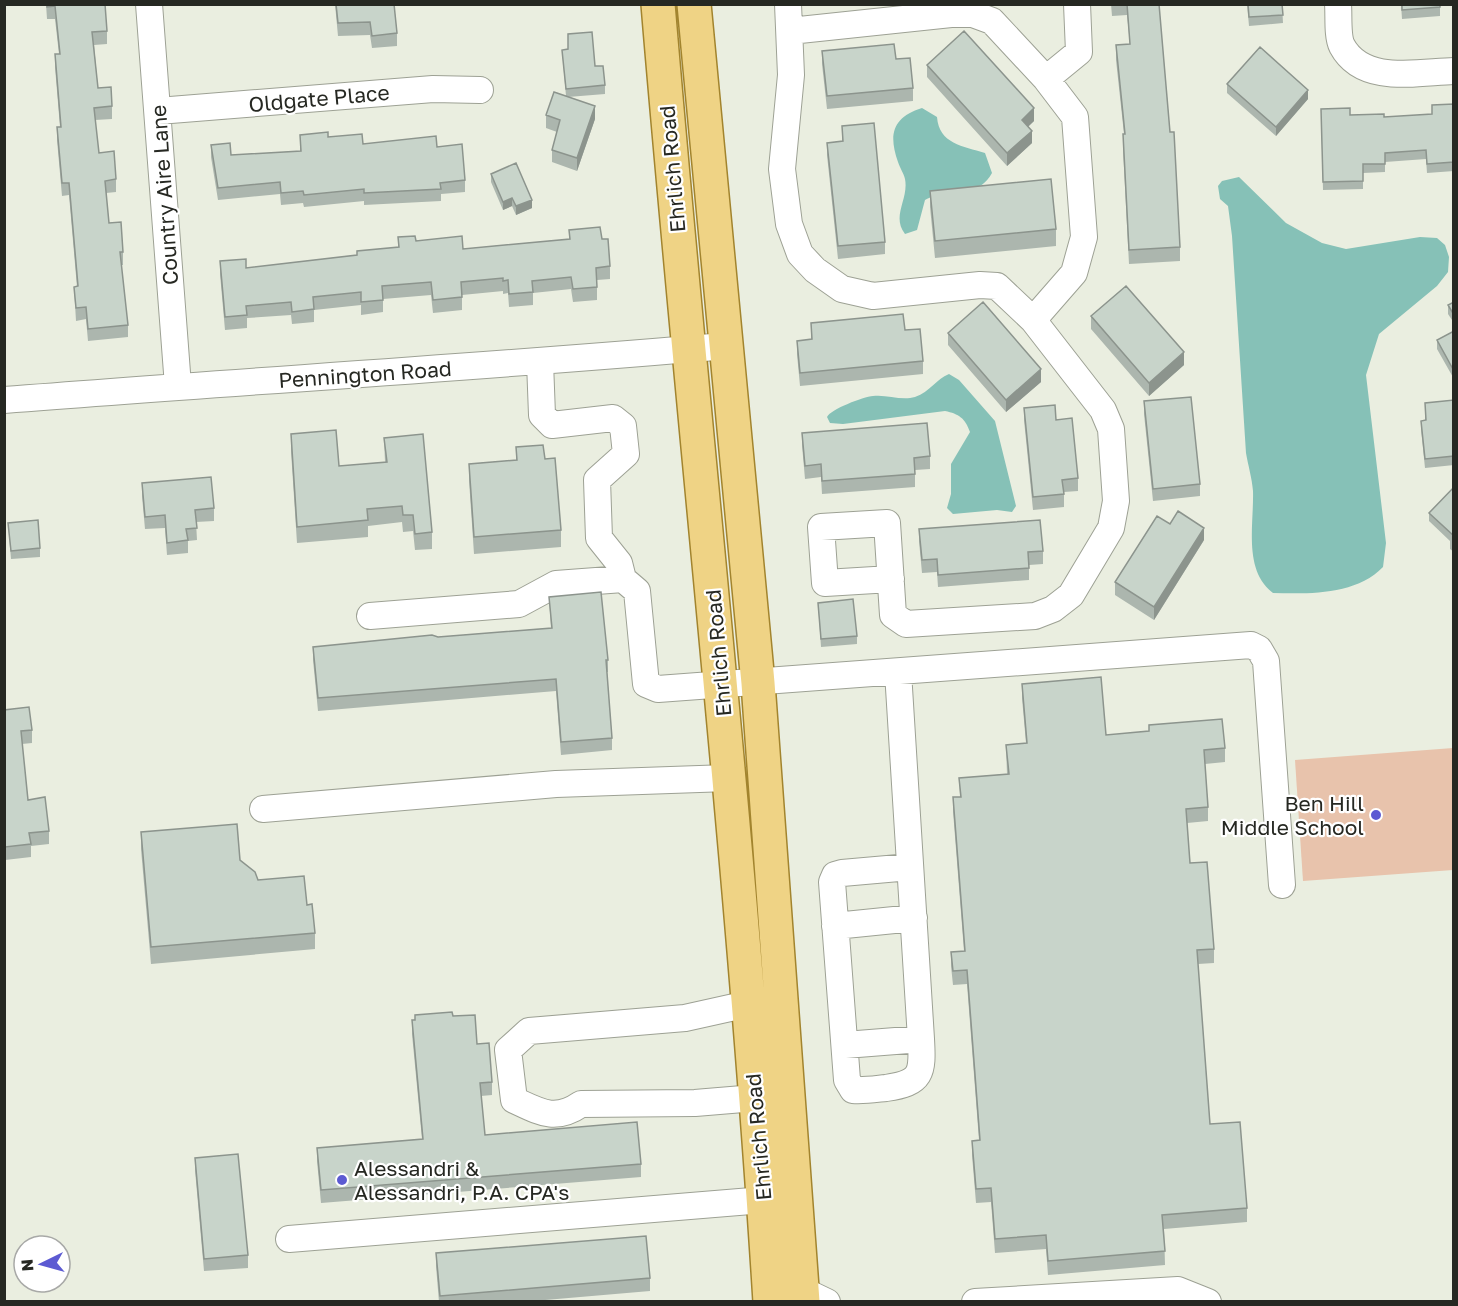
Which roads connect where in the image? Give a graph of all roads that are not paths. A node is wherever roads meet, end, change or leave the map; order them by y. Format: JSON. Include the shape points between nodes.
{"nodes":[{"id":1,"x":149,"y":4,"type":"edge"},
{"id":2,"x":658,"y":4,"type":"edge"},
{"id":3,"x":694,"y":4,"type":"edge"},
{"id":4,"x":788,"y":4,"type":"edge"},
{"id":5,"x":1077,"y":4,"type":"edge"},
{"id":6,"x":1338,"y":4,"type":"edge"},
{"id":7,"x":1000,"y":13,"type":"edge"},
{"id":8,"x":790,"y":31,"type":"junction"},
{"id":9,"x":1454,"y":71,"type":"edge"},
{"id":10,"x":1046,"y":79,"type":"junction"},
{"id":11,"x":480,"y":90,"type":"dead end"},
{"id":12,"x":158,"y":111,"type":"junction"},
{"id":13,"x":1033,"y":320,"type":"junction"},
{"id":14,"x":725,"y":346,"type":"junction"},
{"id":15,"x":687,"y":349,"type":"junction"},
{"id":16,"x":540,"y":362,"type":"junction"},
{"id":17,"x":178,"y":386,"type":"junction"},
{"id":18,"x":4,"y":400,"type":"edge"},
{"id":19,"x":623,"y":579,"type":"junction"},
{"id":20,"x":891,"y":579,"type":"dead end"},
{"id":21,"x":370,"y":616,"type":"dead end"},
{"id":22,"x":898,"y":672,"type":"junction"},
{"id":23,"x":758,"y":683,"type":"junction"},
{"id":24,"x":722,"y":687,"type":"junction"},
{"id":25,"x":728,"y":778,"type":"junction"},
{"id":26,"x":263,"y":809,"type":"dead end"},
{"id":27,"x":910,"y":867,"type":"junction"},
{"id":28,"x":1282,"y":885,"type":"dead end"},
{"id":29,"x":914,"y":918,"type":"junction"},
{"id":30,"x":835,"y":926,"type":"junction"},
{"id":31,"x":748,"y":1004,"type":"junction"},
{"id":32,"x":921,"y":1039,"type":"junction"},
{"id":33,"x":844,"y":1045,"type":"junction"},
{"id":34,"x":755,"y":1098,"type":"junction"},
{"id":35,"x":764,"y":1200,"type":"junction"},
{"id":36,"x":289,"y":1239,"type":"dead end"},
{"id":37,"x":811,"y":1298,"type":"edge"},
{"id":38,"x":770,"y":1302,"type":"edge"},
{"id":39,"x":975,"y":1302,"type":"edge"},
{"id":40,"x":1208,"y":1302,"type":"edge"}],
"edges":[{"from":1,"to":12,"type":"street","name":"Country Aire Lane"},
{"from":2,"to":15,"type":"main road","name":"Ehrlich Road"},
{"from":3,"to":14,"type":"main road","name":"Ehrlich Road"},
{"from":4,"to":8,"type":"street"},
{"from":5,"to":10,"type":"street","via":[[1079,52]]},
{"from":6,"to":9,"type":"street","via":[[1341,45],[1356,63],[1378,73]]},
{"from":7,"to":8,"type":"street","via":[[951,14]]},
{"from":7,"to":10,"type":"street"},
{"from":8,"to":13,"type":"street","via":[[791,75],[782,169],[789,224],[800,254],[842,289],[873,296],[998,286]]},
{"from":10,"to":13,"type":"street","via":[[1075,117],[1084,237],[1074,273]]},
{"from":11,"to":12,"type":"street","name":"Oldgate Place","via":[[433,89]]},
{"from":12,"to":17,"type":"street","name":"Country Aire Lane"},
{"from":13,"to":20,"type":"street","via":[[1103,410],[1111,429],[1116,501],[1111,528],[1071,595],[1053,609],[1035,616],[906,624],[893,615]]},
{"from":14,"to":15,"type":"street","name":"Pennington Road"},
{"from":14,"to":23,"type":"main road","name":"Ehrlich Road"},
{"from":15,"to":16,"type":"street","name":"Pennington Road"},
{"from":15,"to":24,"type":"main road","name":"Ehrlich Road"},
{"from":16,"to":17,"type":"street","name":"Pennington Road"},
{"from":16,"to":19,"type":"street","via":[[542,415],[552,425],[613,418],[623,426],[626,454],[597,480],[599,538],[619,563]]},
{"from":17,"to":18,"type":"street","name":"Pennington Road"},
{"from":19,"to":21,"type":"street","via":[[556,584],[519,604]]},
{"from":19,"to":24,"type":"street","via":[[637,591],[646,684],[658,689]]},
{"from":22,"to":23,"type":"street"},
{"from":22,"to":27,"type":"street"},
{"from":22,"to":28,"type":"street","via":[[1251,645],[1266,661]]},
{"from":23,"to":24,"type":"street"},
{"from":23,"to":37,"type":"main road","name":"Ehrlich Road"},
{"from":24,"to":25,"type":"main road","name":"Ehrlich Road"},
{"from":25,"to":26,"type":"street","via":[[556,784]]},
{"from":25,"to":31,"type":"main road","name":"Ehrlich Road"},
{"from":27,"to":29,"type":"street"},
{"from":27,"to":30,"type":"street","via":[[835,875]]},
{"from":29,"to":30,"type":"street"},
{"from":29,"to":32,"type":"street"},
{"from":30,"to":33,"type":"street"},
{"from":31,"to":34,"type":"main road","name":"Ehrlich Road"},
{"from":31,"to":34,"type":"street","via":[[685,1018],[529,1031],[508,1050],[514,1100],[545,1114],[568,1113],[580,1104]]},
{"from":32,"to":33,"type":"street"},
{"from":32,"to":33,"type":"street","via":[[923,1061],[916,1078],[902,1086],[879,1089],[857,1090],[848,1085]]},
{"from":34,"to":35,"type":"main road","name":"Ehrlich Road"},
{"from":35,"to":36,"type":"street"},
{"from":35,"to":38,"type":"main road","name":"Ehrlich Road"},
{"from":39,"to":40,"type":"street","via":[[1178,1290]]}]}
